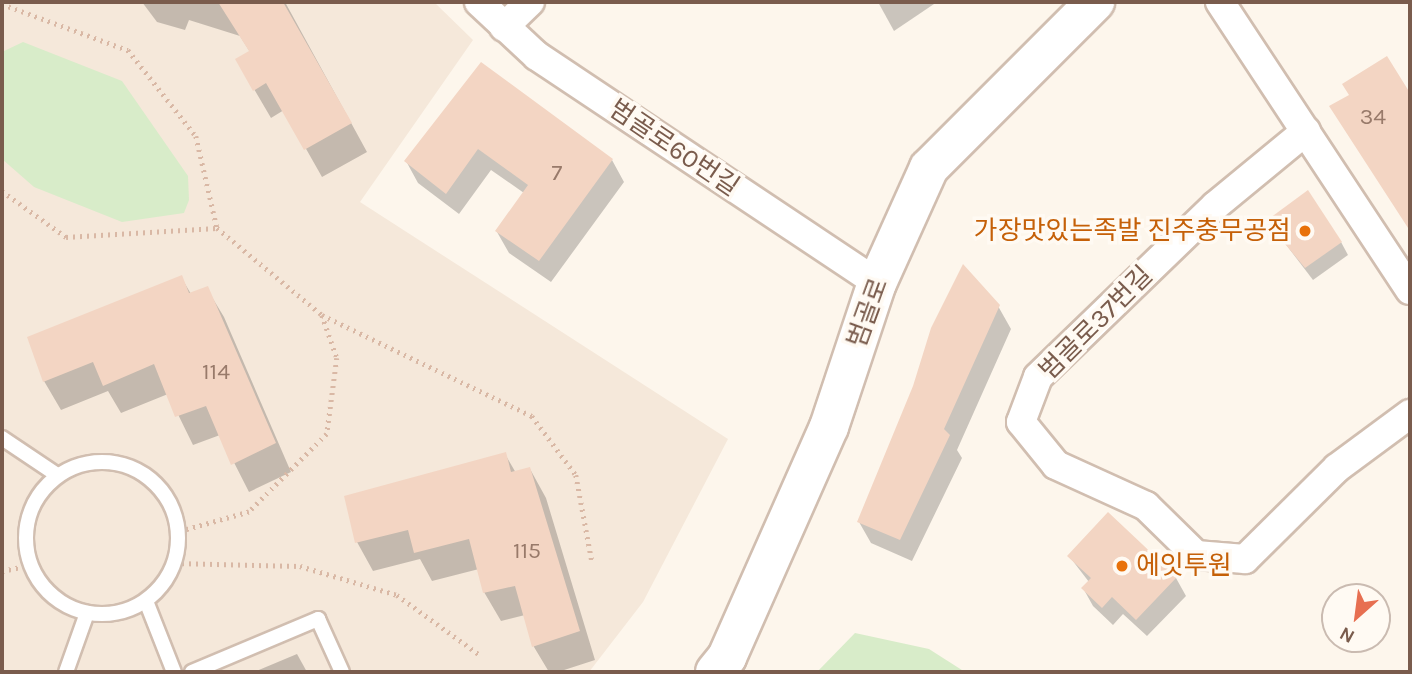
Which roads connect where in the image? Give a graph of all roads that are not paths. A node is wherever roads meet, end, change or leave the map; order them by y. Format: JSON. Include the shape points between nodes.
{"nodes":[{"id":1,"x":479,"y":2,"type":"edge"},
{"id":2,"x":530,"y":2,"type":"edge"},
{"id":3,"x":1096,"y":2,"type":"edge"},
{"id":4,"x":1220,"y":2,"type":"edge"},
{"id":5,"x":504,"y":27,"type":"junction"},
{"id":6,"x":1306,"y":131,"type":"junction"},
{"id":7,"x":877,"y":283,"type":"junction"},
{"id":8,"x":1410,"y":290,"type":"edge"},
{"id":9,"x":1410,"y":414,"type":"edge"},
{"id":10,"x":2,"y":438,"type":"edge"},
{"id":11,"x":57,"y":475,"type":"junction"},
{"id":12,"x":146,"y":601,"type":"junction"},
{"id":13,"x":87,"y":613,"type":"junction"},
{"id":14,"x":66,"y":672,"type":"edge"},
{"id":15,"x":174,"y":672,"type":"edge"},
{"id":16,"x":192,"y":672,"type":"edge"},
{"id":17,"x":342,"y":672,"type":"edge"},
{"id":18,"x":715,"y":672,"type":"edge"}],
"edges":[{"from":1,"to":5,"type":"street","name":"범골로60번길"},
{"from":2,"to":5,"type":"street"},
{"from":3,"to":7,"type":"street","name":"범골로","via":[[929,167]]},
{"from":4,"to":6,"type":"street"},
{"from":5,"to":7,"type":"street","name":"범골로60번길","via":[[537,56]]},
{"from":6,"to":8,"type":"street"},
{"from":6,"to":9,"type":"street","name":"범골로37번길","via":[[1215,206],[1038,377],[1021,422],[1056,466],[1146,506],[1196,555],[1245,559],[1336,468]]},
{"from":7,"to":18,"type":"street","name":"범골로","via":[[829,427],[727,657]]},
{"from":10,"to":11,"type":"lane"},
{"from":11,"to":12,"type":"lane","via":[[79,464],[127,465],[148,476],[165,494],[178,532],[175,563]]},
{"from":11,"to":13,"type":"lane","via":[[39,493],[28,516],[25,541],[31,565],[44,587],[63,604]]},
{"from":12,"to":13,"type":"lane","via":[[128,610]]},
{"from":12,"to":15,"type":"lane"},
{"from":13,"to":14,"type":"lane"},
{"from":16,"to":17,"type":"lane","via":[[318,619]]}]}
